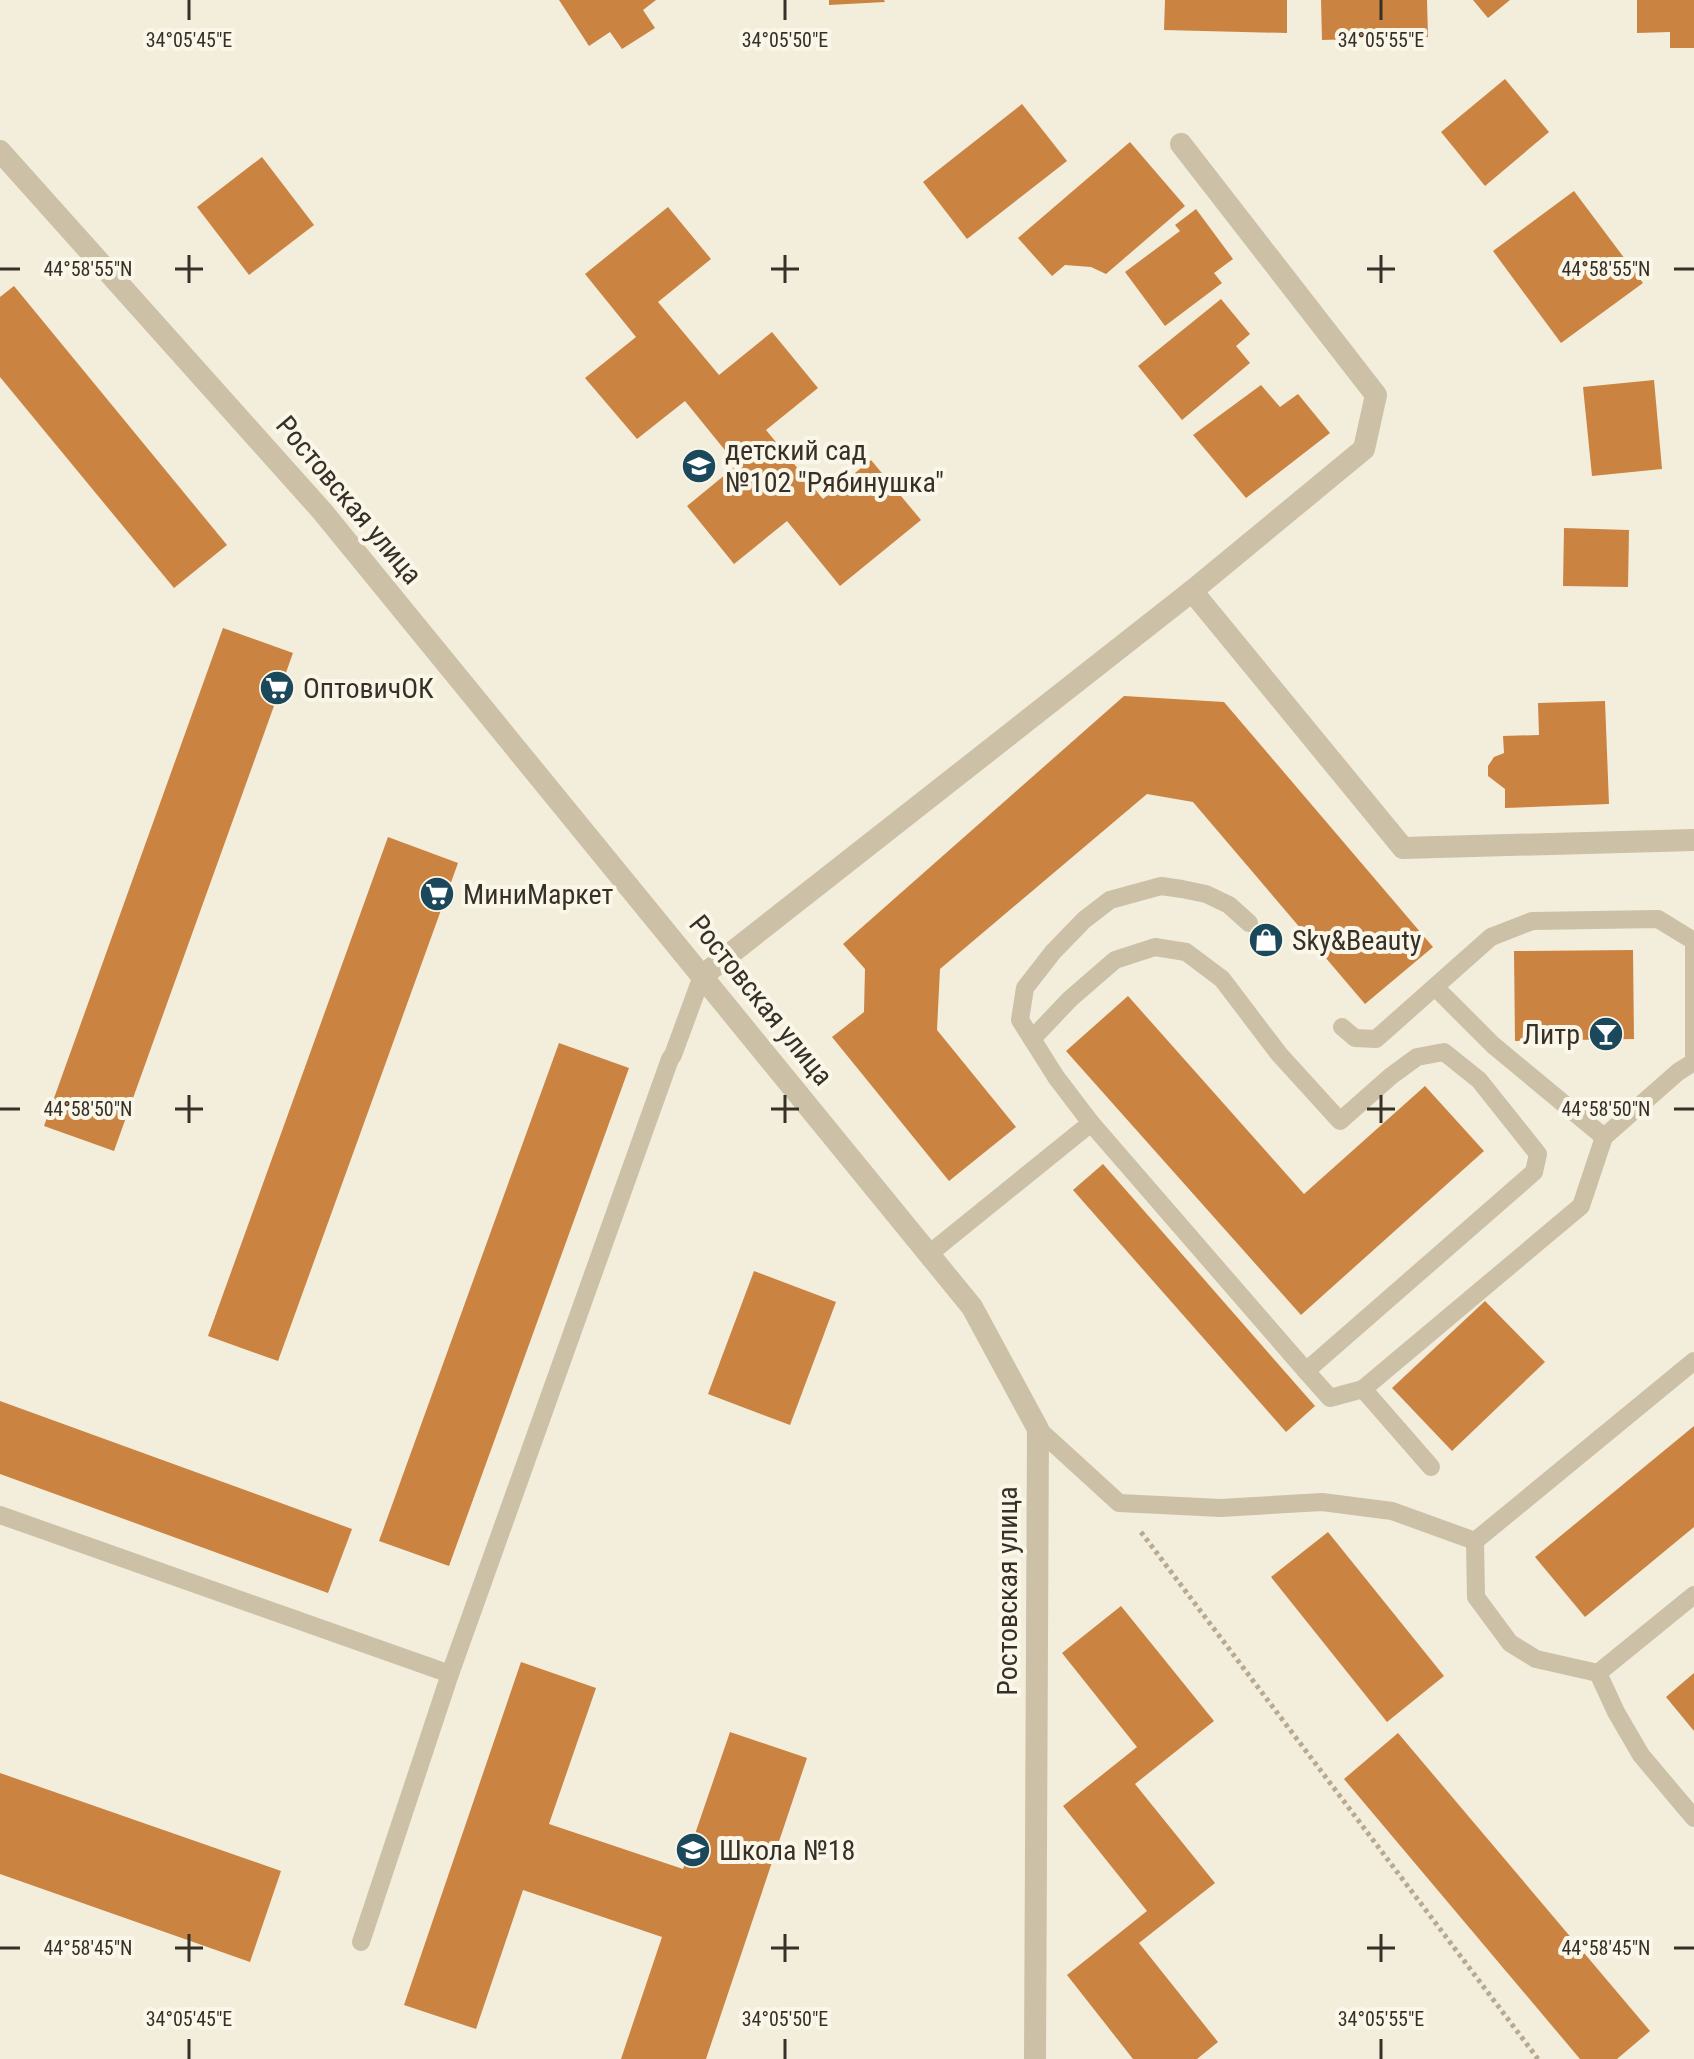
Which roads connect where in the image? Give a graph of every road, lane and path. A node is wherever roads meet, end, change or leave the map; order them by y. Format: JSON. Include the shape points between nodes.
{"nodes":[{"id":1,"x":1181,"y":144,"type":"dead end"},
{"id":2,"x":0,"y":151,"type":"edge"},
{"id":3,"x":1192,"y":591,"type":"junction"},
{"id":4,"x":1694,"y":840,"type":"edge"},
{"id":5,"x":1249,"y":923,"type":"dead end"},
{"id":6,"x":702,"y":976,"type":"junction"},
{"id":7,"x":1435,"y":987,"type":"junction"},
{"id":8,"x":1342,"y":1027,"type":"dead end"},
{"id":9,"x":1032,"y":1039,"type":"junction"},
{"id":10,"x":1694,"y":1055,"type":"edge"},
{"id":11,"x":1694,"y":1062,"type":"edge"},
{"id":12,"x":1091,"y":1123,"type":"junction"},
{"id":13,"x":1604,"y":1137,"type":"junction"},
{"id":14,"x":929,"y":1254,"type":"junction"},
{"id":15,"x":1694,"y":1361,"type":"edge"},
{"id":16,"x":1306,"y":1371,"type":"junction"},
{"id":17,"x":1363,"y":1389,"type":"junction"},
{"id":18,"x":1038,"y":1429,"type":"junction"},
{"id":19,"x":1431,"y":1467,"type":"dead end"},
{"id":20,"x":1119,"y":1503,"type":"junction"},
{"id":21,"x":0,"y":1515,"type":"edge"},
{"id":22,"x":1475,"y":1541,"type":"junction"},
{"id":23,"x":1694,"y":1595,"type":"edge"},
{"id":24,"x":1598,"y":1673,"type":"junction"},
{"id":25,"x":450,"y":1674,"type":"junction"},
{"id":26,"x":1694,"y":1818,"type":"edge"},
{"id":27,"x":361,"y":1942,"type":"dead end"},
{"id":28,"x":1035,"y":2059,"type":"edge"},
{"id":29,"x":1538,"y":2059,"type":"edge"}],
"edges":[{"from":1,"to":3,"type":"street","via":[[1376,395],[1364,449]]},
{"from":2,"to":6,"type":"street","name":"Ростовская улица","via":[[322,511]]},
{"from":3,"to":4,"type":"street","via":[[1403,848]]},
{"from":3,"to":6,"type":"street"},
{"from":5,"to":9,"type":"lane","via":[[1229,905],[1182,889],[1161,886],[1110,900],[1053,952],[1025,988],[1020,1020]]},
{"from":6,"to":14,"type":"street","name":"Ростовская улица"},
{"from":6,"to":25,"type":"lane"},
{"from":7,"to":8,"type":"lane","via":[[1376,1039],[1355,1038]]},
{"from":7,"to":10,"type":"lane","via":[[1491,937],[1532,921],[1658,919],[1694,941]]},
{"from":7,"to":13,"type":"lane","via":[[1493,1045]]},
{"from":9,"to":12,"type":"lane"},
{"from":9,"to":16,"type":"lane","via":[[1115,960],[1155,947],[1186,952],[1222,979],[1279,1054],[1340,1121],[1417,1057],[1444,1052],[1479,1080],[1538,1154],[1534,1172]]},
{"from":11,"to":13,"type":"lane"},
{"from":12,"to":14,"type":"lane"},
{"from":12,"to":16,"type":"lane"},
{"from":13,"to":17,"type":"lane","via":[[1581,1206]]},
{"from":14,"to":18,"type":"street","name":"Ростовская улица","via":[[972,1307]]},
{"from":15,"to":22,"type":"lane"},
{"from":16,"to":17,"type":"lane","via":[[1330,1398]]},
{"from":17,"to":19,"type":"lane"},
{"from":18,"to":20,"type":"lane"},
{"from":18,"to":28,"type":"street","name":"Ростовская улица"},
{"from":20,"to":22,"type":"lane","via":[[1221,1508],[1322,1502],[1392,1511]]},
{"from":20,"to":29,"type":"path"},
{"from":21,"to":25,"type":"lane"},
{"from":22,"to":24,"type":"lane","via":[[1476,1597],[1510,1643],[1536,1659]]},
{"from":23,"to":24,"type":"lane"},
{"from":24,"to":26,"type":"lane","via":[[1641,1755]]},
{"from":25,"to":27,"type":"lane"}]}
